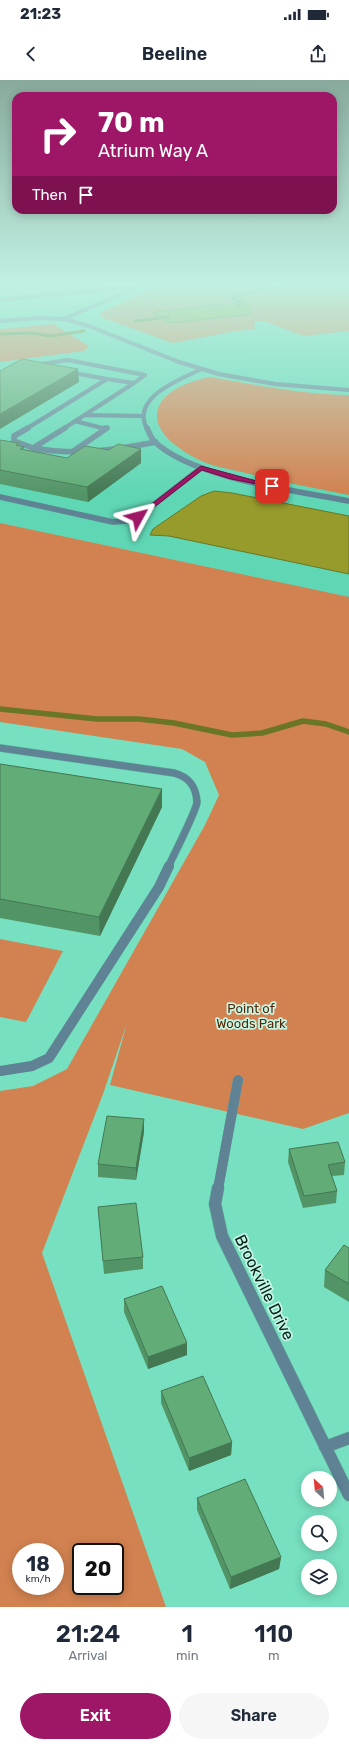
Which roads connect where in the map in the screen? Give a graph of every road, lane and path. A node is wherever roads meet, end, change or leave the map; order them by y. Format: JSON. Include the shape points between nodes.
{"nodes":[{"id":1,"x":157,"y":353,"type":"edge"},
{"id":2,"x":54,"y":369,"type":"edge"},
{"id":3,"x":201,"y":369,"type":"junction"},
{"id":4,"x":62,"y":370,"type":"edge"},
{"id":5,"x":107,"y":379,"type":"junction"},
{"id":6,"x":134,"y":383,"type":"junction"},
{"id":7,"x":349,"y":390,"type":"edge"},
{"id":8,"x":85,"y":415,"type":"junction"},
{"id":9,"x":143,"y":416,"type":"junction"},
{"id":10,"x":75,"y":421,"type":"junction"},
{"id":11,"x":156,"y":442,"type":"junction"},
{"id":12,"x":33,"y":448,"type":"junction"},
{"id":13,"x":72,"y":452,"type":"junction"},
{"id":14,"x":201,"y":468,"type":"junction"},
{"id":15,"x":0,"y":497,"type":"edge"},
{"id":16,"x":349,"y":500,"type":"edge"},
{"id":17,"x":0,"y":748,"type":"edge"},
{"id":18,"x":0,"y":1071,"type":"edge"},
{"id":19,"x":238,"y":1080,"type":"dead end"},
{"id":20,"x":349,"y":1438,"type":"edge"},
{"id":21,"x":325,"y":1447,"type":"junction"},
{"id":22,"x":349,"y":1495,"type":"edge"}],
"edges":[{"from":1,"to":3,"type":"street"},
{"from":2,"to":6,"type":"street","via":[[32,365],[68,360],[145,375]]},
{"from":3,"to":7,"type":"street","via":[[266,382]]},
{"from":3,"to":9,"type":"street","via":[[153,397],[145,407]]},
{"from":4,"to":5,"type":"street"},
{"from":5,"to":6,"type":"street"},
{"from":5,"to":12,"type":"street","via":[[14,436],[14,441]]},
{"from":6,"to":8,"type":"street"},
{"from":8,"to":9,"type":"street"},
{"from":8,"to":10,"type":"street"},
{"from":9,"to":11,"type":"street","via":[[144,426]]},
{"from":10,"to":12,"type":"street"},
{"from":10,"to":13,"type":"street","via":[[107,428]]},
{"from":11,"to":13,"type":"street","via":[[106,450]]},
{"from":11,"to":14,"type":"street","via":[[168,452]]},
{"from":12,"to":13,"type":"street"},
{"from":14,"to":15,"type":"street","via":[[138,517],[127,521],[113,522]]},
{"from":14,"to":16,"type":"street","via":[[242,480]]},
{"from":17,"to":18,"type":"street","via":[[185,776],[193,786],[197,803],[159,887],[48,1058],[32,1066]]},
{"from":19,"to":21,"type":"street","name":"Brookville Drive","via":[[215,1204],[222,1236]]},
{"from":20,"to":21,"type":"street"},
{"from":21,"to":22,"type":"street","name":"Brookville Drive"}]}
